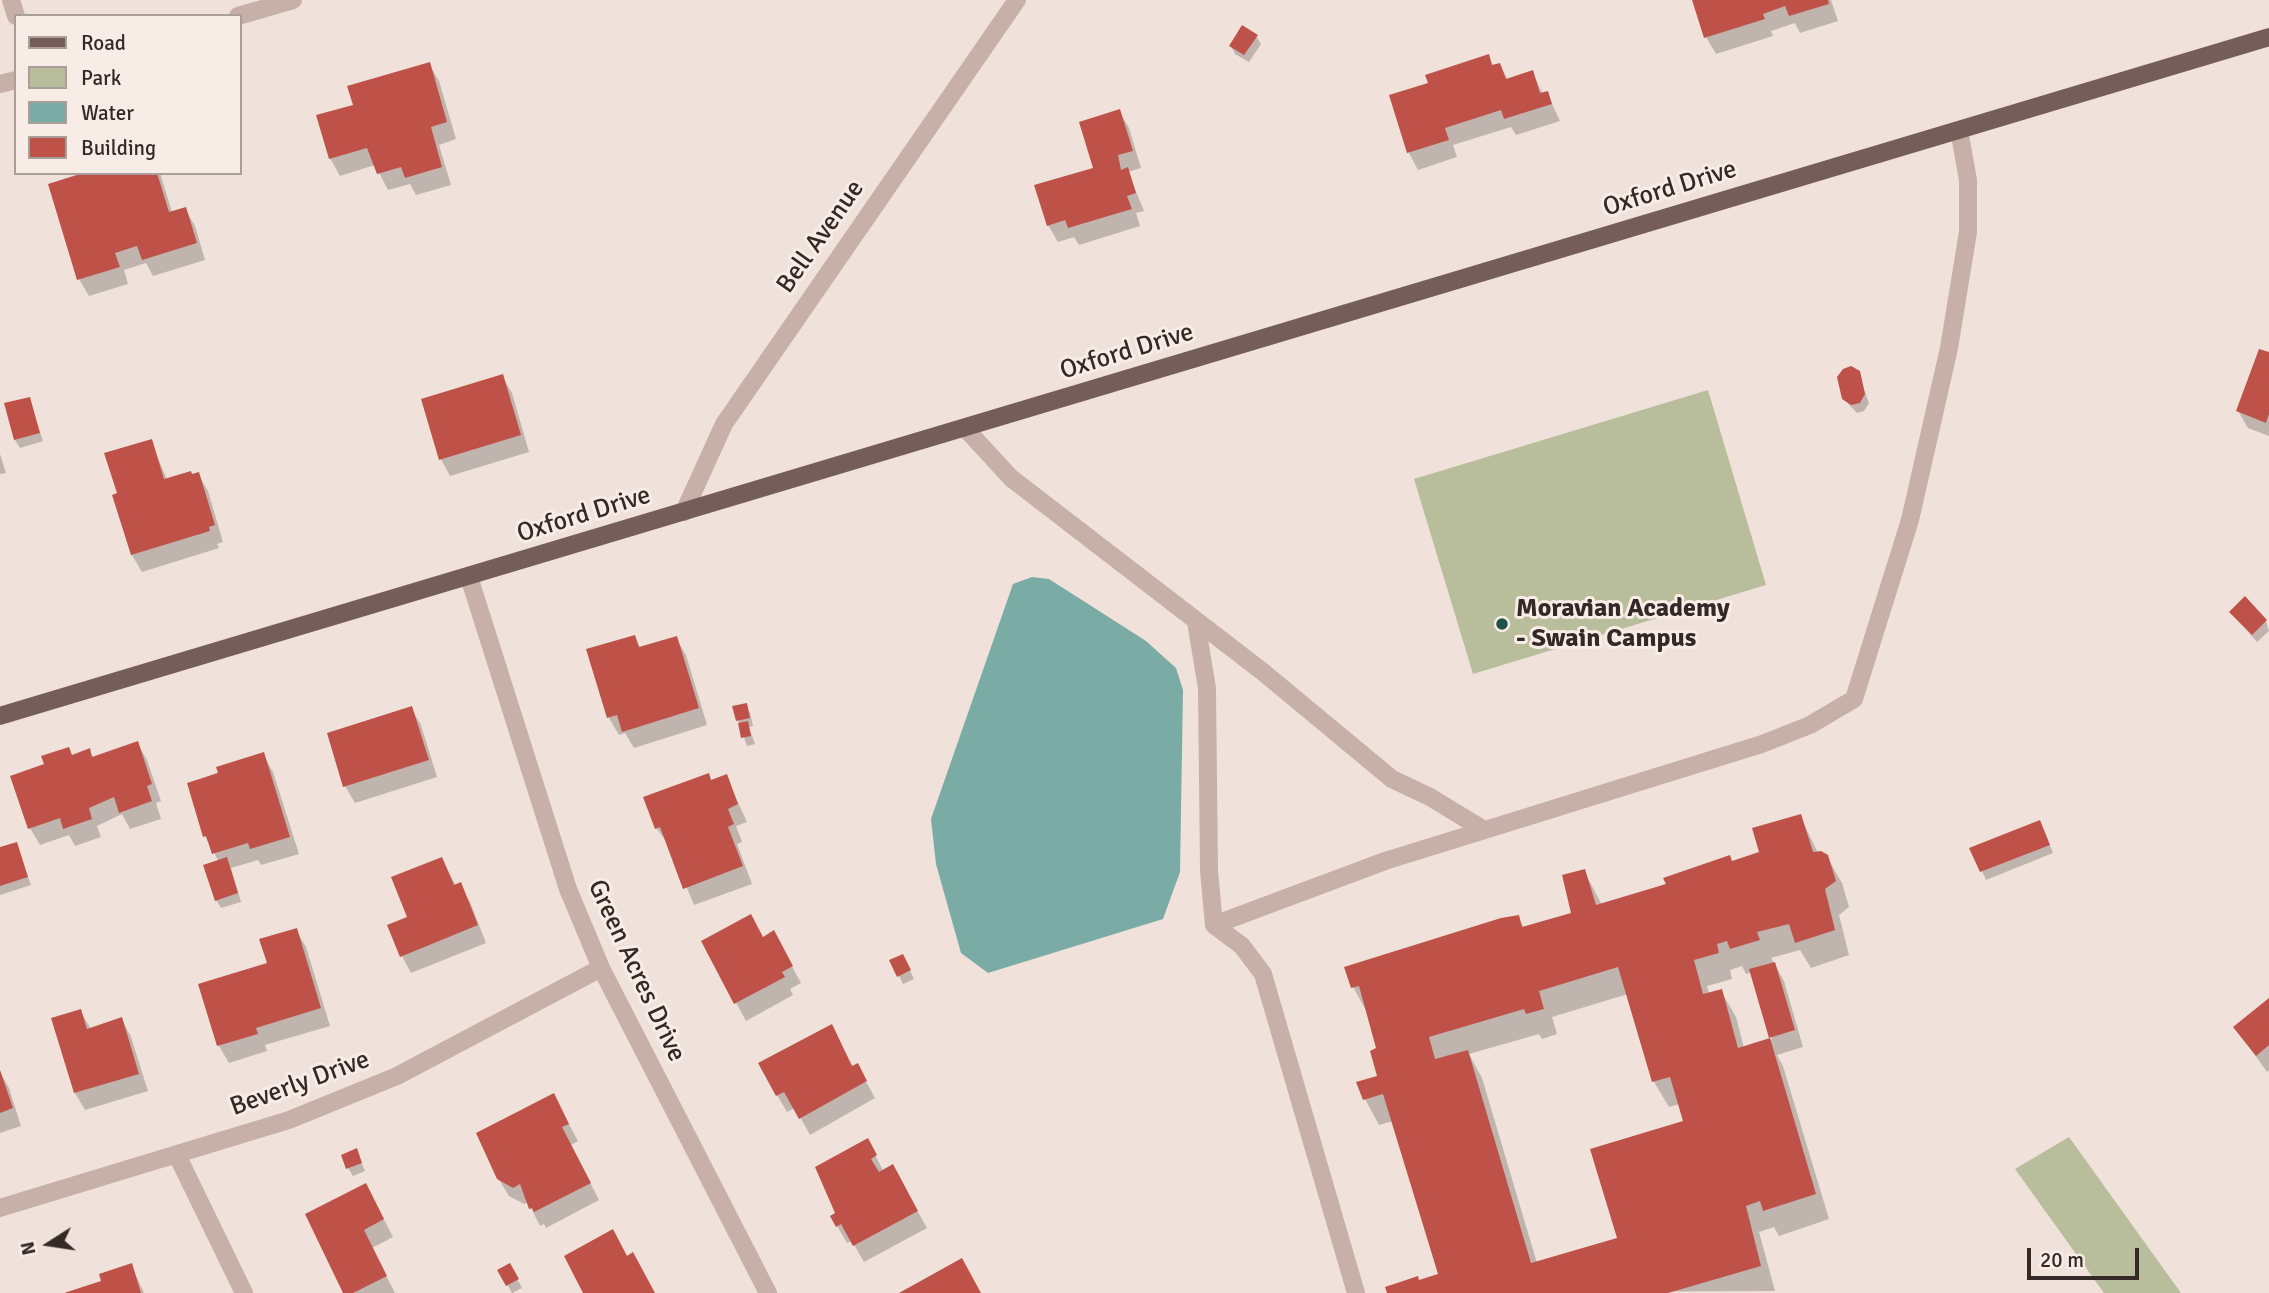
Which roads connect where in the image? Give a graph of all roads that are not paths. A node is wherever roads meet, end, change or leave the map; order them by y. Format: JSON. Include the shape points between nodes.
{"nodes":[{"id":1,"x":293,"y":0,"type":"edge"},
{"id":2,"x":1017,"y":0,"type":"edge"},
{"id":3,"x":242,"y":15,"type":"edge"},
{"id":4,"x":2269,"y":37,"type":"edge"},
{"id":5,"x":1959,"y":130,"type":"junction"},
{"id":6,"x":965,"y":428,"type":"junction"},
{"id":7,"x":684,"y":512,"type":"junction"},
{"id":8,"x":469,"y":577,"type":"junction"},
{"id":9,"x":1196,"y":622,"type":"junction"},
{"id":10,"x":0,"y":716,"type":"edge"},
{"id":11,"x":1484,"y":830,"type":"junction"},
{"id":12,"x":1214,"y":925,"type":"junction"},
{"id":13,"x":601,"y":968,"type":"junction"},
{"id":14,"x":177,"y":1155,"type":"junction"},
{"id":15,"x":0,"y":1208,"type":"edge"},
{"id":16,"x":244,"y":1293,"type":"edge"},
{"id":17,"x":768,"y":1293,"type":"edge"},
{"id":18,"x":1356,"y":1293,"type":"edge"}],
"edges":[{"from":1,"to":3,"type":"street"},
{"from":2,"to":7,"type":"street","name":"Bell Avenue","via":[[724,424]]},
{"from":4,"to":5,"type":"main road","name":"Oxford Drive"},
{"from":5,"to":6,"type":"main road","name":"Oxford Drive"},
{"from":5,"to":11,"type":"street","via":[[1968,180],[1968,232],[1949,348],[1910,520],[1854,699],[1810,725],[1762,744]]},
{"from":6,"to":7,"type":"main road","name":"Oxford Drive"},
{"from":6,"to":9,"type":"street","via":[[1011,478]]},
{"from":7,"to":8,"type":"main road","name":"Oxford Drive"},
{"from":8,"to":10,"type":"main road","name":"Oxford Drive"},
{"from":8,"to":13,"type":"street","name":"Green Acres Drive","via":[[568,889]]},
{"from":9,"to":11,"type":"street","via":[[1392,779]]},
{"from":9,"to":12,"type":"street","via":[[1207,688]]},
{"from":11,"to":12,"type":"street","via":[[1385,861]]},
{"from":12,"to":18,"type":"street","via":[[1242,946],[1263,974]]},
{"from":13,"to":14,"type":"street","name":"Beverly Drive","via":[[397,1076],[289,1120]]},
{"from":13,"to":17,"type":"street","name":"Green Acres Drive"},
{"from":14,"to":15,"type":"street","name":"Beverly Drive"},
{"from":14,"to":16,"type":"street"}]}
